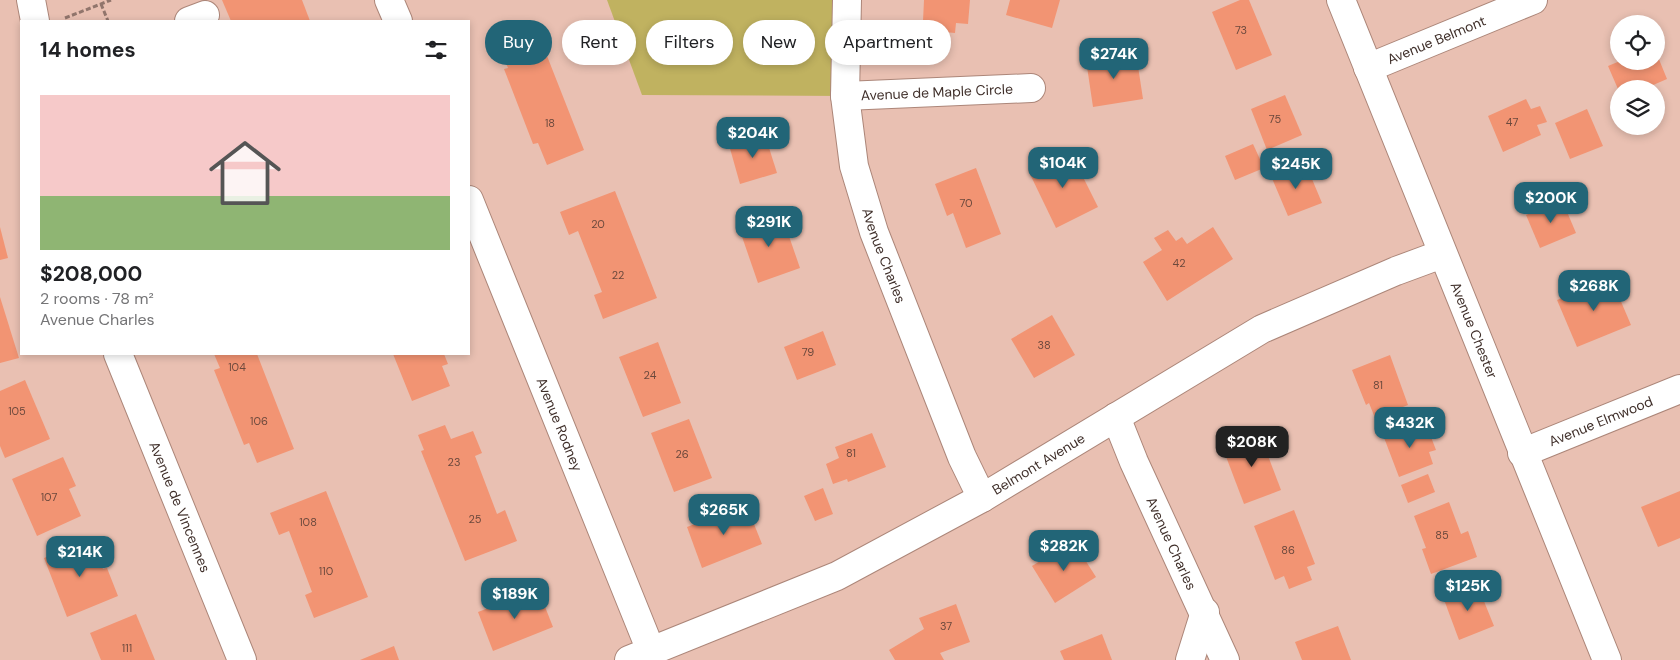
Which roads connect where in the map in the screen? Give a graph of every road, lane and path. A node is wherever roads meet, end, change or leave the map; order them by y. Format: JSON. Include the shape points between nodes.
{"nodes":[{"id":1,"x":31,"y":0,"type":"edge"},
{"id":2,"x":111,"y":0,"type":"edge"},
{"id":3,"x":389,"y":0,"type":"edge"},
{"id":4,"x":847,"y":0,"type":"edge"},
{"id":5,"x":1341,"y":0,"type":"edge"},
{"id":6,"x":1533,"y":0,"type":"edge"},
{"id":7,"x":100,"y":4,"type":"junction"},
{"id":8,"x":35,"y":20,"type":"edge"},
{"id":9,"x":61,"y":20,"type":"edge"},
{"id":10,"x":108,"y":20,"type":"edge"},
{"id":11,"x":398,"y":20,"type":"edge"},
{"id":12,"x":1368,"y":68,"type":"junction"},
{"id":13,"x":1031,"y":88,"type":"dead end"},
{"id":14,"x":845,"y":96,"type":"junction"},
{"id":15,"x":470,"y":203,"type":"edge"},
{"id":16,"x":1442,"y":254,"type":"junction"},
{"id":17,"x":118,"y":355,"type":"edge"},
{"id":18,"x":1680,"y":389,"type":"edge"},
{"id":19,"x":1116,"y":416,"type":"junction"},
{"id":20,"x":1522,"y":453,"type":"junction"},
{"id":21,"x":982,"y":498,"type":"junction"},
{"id":22,"x":1205,"y":612,"type":"junction"},
{"id":23,"x":640,"y":656,"type":"edge"},
{"id":24,"x":242,"y":660,"type":"edge"},
{"id":25,"x":1190,"y":660,"type":"edge"},
{"id":26,"x":1225,"y":660,"type":"edge"},
{"id":27,"x":1607,"y":660,"type":"edge"}],
"edges":[{"from":1,"to":8,"type":"street"},
{"from":2,"to":7,"type":"path"},
{"from":3,"to":11,"type":"street"},
{"from":4,"to":14,"type":"street","name":"Avenue Charles"},
{"from":5,"to":12,"type":"street","name":"Avenue Chester"},
{"from":6,"to":12,"type":"street","name":"Avenue Belmont"},
{"from":7,"to":9,"type":"path"},
{"from":7,"to":10,"type":"path"},
{"from":12,"to":16,"type":"street","name":"Avenue Chester"},
{"from":13,"to":14,"type":"street","name":"Avenue de Maple Circle"},
{"from":14,"to":21,"type":"street","name":"Avenue Charles","via":[[854,166],[874,232],[962,458]]},
{"from":15,"to":23,"type":"street","name":"Avenue Rodney"},
{"from":16,"to":19,"type":"street","name":"Belmont Avenue","via":[[1262,329]]},
{"from":16,"to":20,"type":"street","name":"Avenue Chester"},
{"from":17,"to":24,"type":"street","name":"Avenue de Vincennes"},
{"from":18,"to":20,"type":"street","name":"Avenue Elmwood"},
{"from":19,"to":21,"type":"street","name":"Belmont Avenue"},
{"from":19,"to":22,"type":"street","name":"Avenue Charles","via":[[1134,462]]},
{"from":20,"to":27,"type":"street","name":"Avenue Chester"},
{"from":21,"to":23,"type":"street","name":"Belmont Avenue","via":[[837,576]]},
{"from":22,"to":25,"type":"street"},
{"from":22,"to":26,"type":"street","name":"Avenue Charles"}]}
